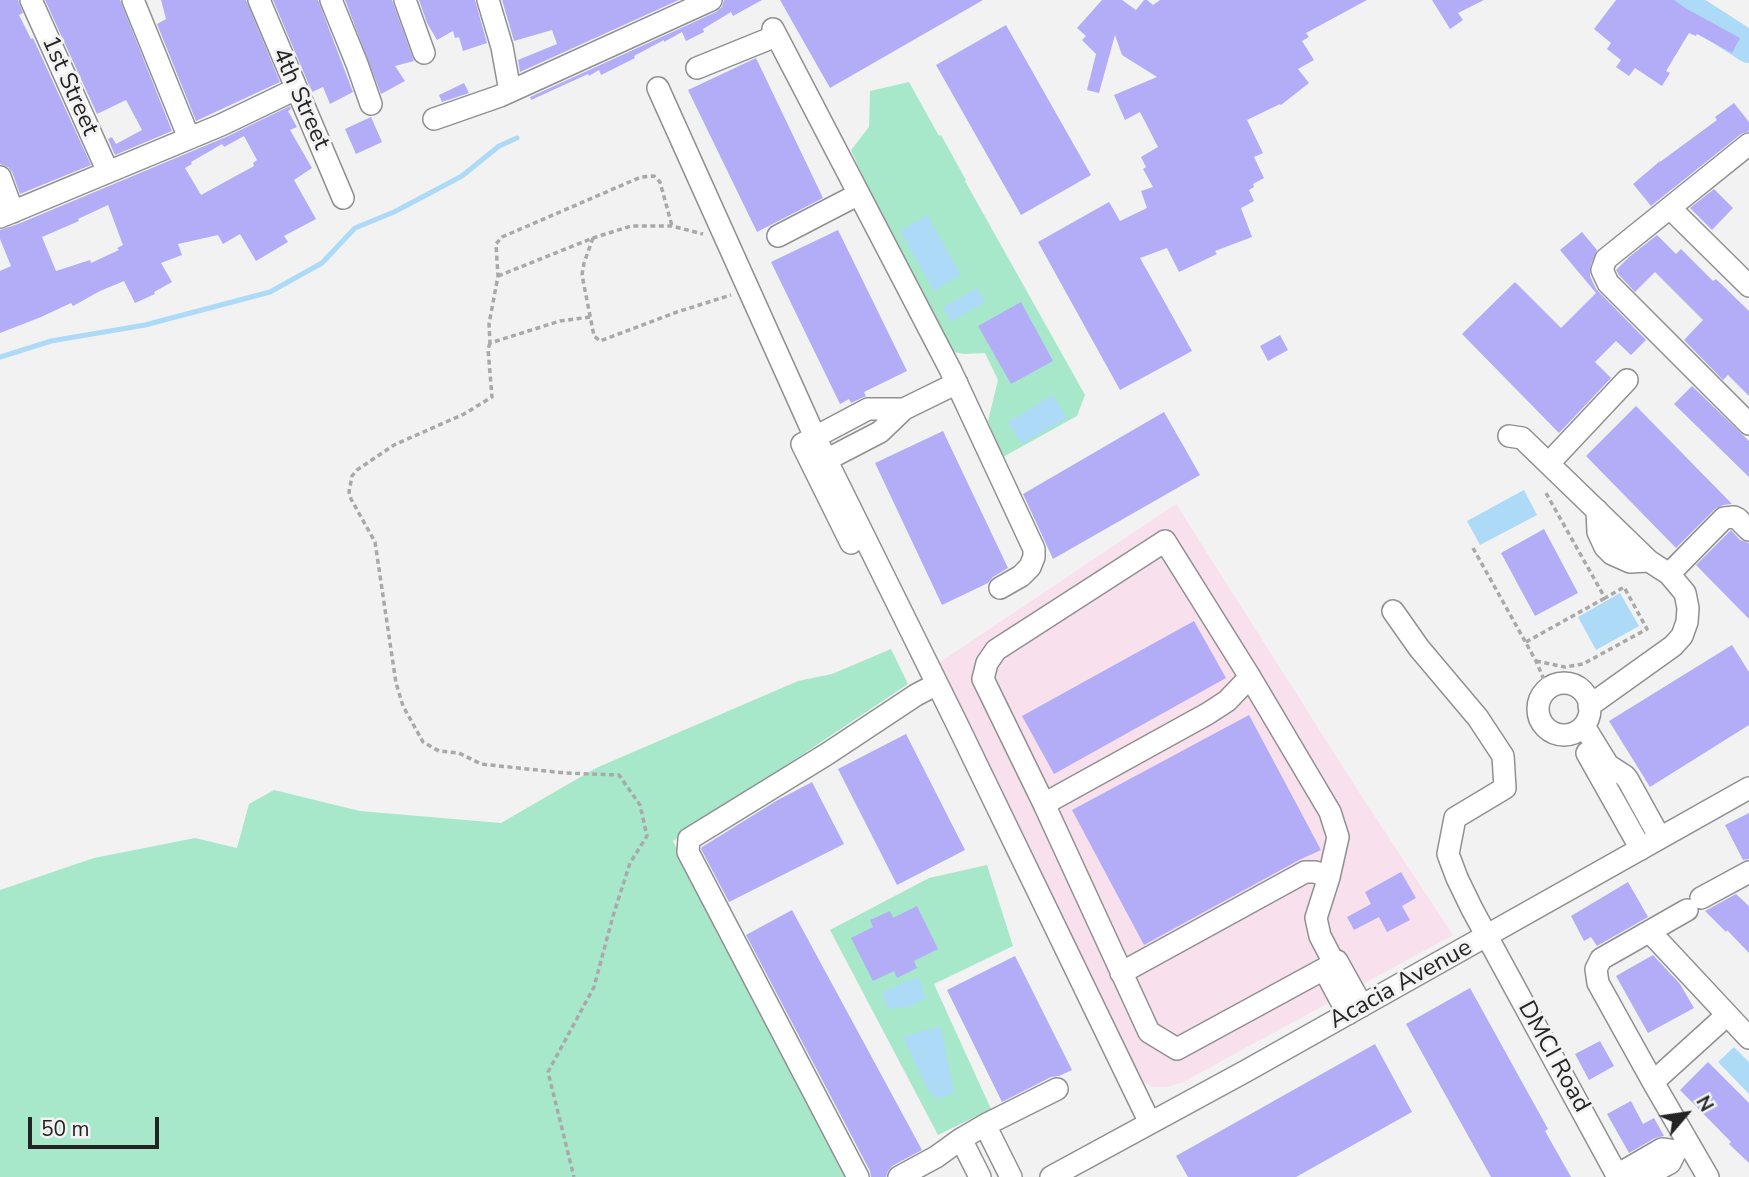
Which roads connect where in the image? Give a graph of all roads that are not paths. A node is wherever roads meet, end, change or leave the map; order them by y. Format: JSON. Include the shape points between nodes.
{"nodes":[{"id":1,"x":31,"y":0,"type":"edge"},
{"id":2,"x":133,"y":0,"type":"edge"},
{"id":3,"x":259,"y":0,"type":"edge"},
{"id":4,"x":331,"y":0,"type":"edge"},
{"id":5,"x":405,"y":0,"type":"edge"},
{"id":6,"x":488,"y":0,"type":"edge"},
{"id":7,"x":711,"y":0,"type":"edge"},
{"id":8,"x":424,"y":53,"type":"dead end"},
{"id":9,"x":696,"y":68,"type":"dead end"},
{"id":10,"x":658,"y":88,"type":"dead end"},
{"id":11,"x":296,"y":89,"type":"junction"},
{"id":12,"x":510,"y":91,"type":"junction"},
{"id":13,"x":372,"y":104,"type":"dead end"},
{"id":14,"x":434,"y":119,"type":"dead end"},
{"id":15,"x":189,"y":138,"type":"junction"},
{"id":16,"x":1748,"y":147,"type":"edge"},
{"id":17,"x":108,"y":172,"type":"junction"},
{"id":18,"x":0,"y":177,"type":"edge"},
{"id":19,"x":859,"y":194,"type":"junction"},
{"id":20,"x":343,"y":198,"type":"dead end"},
{"id":21,"x":1670,"y":208,"type":"junction"},
{"id":22,"x":7,"y":215,"type":"edge"},
{"id":23,"x":778,"y":236,"type":"dead end"},
{"id":24,"x":1749,"y":286,"type":"edge"},
{"id":25,"x":1628,"y":380,"type":"dead end"},
{"id":26,"x":957,"y":383,"type":"junction"},
{"id":27,"x":904,"y":409,"type":"junction"},
{"id":28,"x":1749,"y":424,"type":"edge"},
{"id":29,"x":1508,"y":436,"type":"dead end"},
{"id":30,"x":815,"y":437,"type":"junction"},
{"id":31,"x":826,"y":460,"type":"junction"},
{"id":32,"x":1549,"y":463,"type":"junction"},
{"id":33,"x":1749,"y":530,"type":"edge"},
{"id":34,"x":1669,"y":574,"type":"junction"},
{"id":35,"x":1000,"y":588,"type":"dead end"},
{"id":36,"x":1393,"y":611,"type":"dead end"},
{"id":37,"x":1250,"y":677,"type":"junction"},
{"id":38,"x":931,"y":687,"type":"junction"},
{"id":39,"x":1583,"y":722,"type":"junction"},
{"id":40,"x":1749,"y":788,"type":"edge"},
{"id":41,"x":1638,"y":798,"type":"junction"},
{"id":42,"x":1044,"y":804,"type":"junction"},
{"id":43,"x":1619,"y":810,"type":"junction"},
{"id":44,"x":1660,"y":838,"type":"junction"},
{"id":45,"x":1641,"y":849,"type":"junction"},
{"id":46,"x":1329,"y":877,"type":"junction"},
{"id":47,"x":1746,"y":879,"type":"edge"},
{"id":48,"x":1650,"y":932,"type":"junction"},
{"id":49,"x":1487,"y":936,"type":"junction"},
{"id":50,"x":1332,"y":964,"type":"junction"},
{"id":51,"x":1121,"y":973,"type":"junction"},
{"id":52,"x":1355,"y":1010,"type":"junction"},
{"id":53,"x":1727,"y":1015,"type":"junction"},
{"id":54,"x":1749,"y":1038,"type":"edge"},
{"id":55,"x":1653,"y":1082,"type":"junction"},
{"id":56,"x":1057,"y":1089,"type":"dead end"},
{"id":57,"x":985,"y":1125,"type":"junction"},
{"id":58,"x":1144,"y":1126,"type":"junction"},
{"id":59,"x":961,"y":1139,"type":"junction"},
{"id":60,"x":1682,"y":1147,"type":"junction"},
{"id":61,"x":939,"y":1167,"type":"edge"},
{"id":62,"x":1645,"y":1171,"type":"edge"},
{"id":63,"x":1618,"y":1176,"type":"edge"},
{"id":64,"x":858,"y":1177,"type":"edge"},
{"id":65,"x":900,"y":1177,"type":"edge"},
{"id":66,"x":980,"y":1177,"type":"edge"},
{"id":67,"x":1011,"y":1177,"type":"edge"},
{"id":68,"x":1051,"y":1177,"type":"edge"},
{"id":69,"x":1708,"y":1177,"type":"edge"}],
"edges":[{"from":1,"to":17,"type":"street","name":"1st Street"},
{"from":2,"to":15,"type":"street"},
{"from":3,"to":11,"type":"street","name":"4th Street"},
{"from":4,"to":13,"type":"street"},
{"from":5,"to":8,"type":"street"},
{"from":6,"to":12,"type":"street"},
{"from":7,"to":12,"type":"street"},
{"from":9,"to":19,"type":"street","via":[[774,32]]},
{"from":10,"to":30,"type":"street"},
{"from":11,"to":15,"type":"street"},
{"from":11,"to":20,"type":"street","name":"4th Street"},
{"from":12,"to":14,"type":"street"},
{"from":15,"to":17,"type":"street"},
{"from":16,"to":21,"type":"street"},
{"from":17,"to":22,"type":"street"},
{"from":18,"to":22,"type":"street"},
{"from":19,"to":23,"type":"street"},
{"from":19,"to":26,"type":"street"},
{"from":21,"to":24,"type":"street"},
{"from":21,"to":28,"type":"street","via":[[1606,259],[1602,270],[1608,284]]},
{"from":25,"to":32,"type":"street"},
{"from":26,"to":27,"type":"street"},
{"from":26,"to":35,"type":"street","via":[[1034,549],[1030,567]]},
{"from":27,"to":30,"type":"street","via":[[868,409]]},
{"from":27,"to":31,"type":"street","via":[[880,432]]},
{"from":29,"to":32,"type":"street","via":[[1522,438]]},
{"from":30,"to":31,"type":"street"},
{"from":30,"to":38,"type":"street","via":[[802,444]]},
{"from":31,"to":38,"type":"street"},
{"from":32,"to":34,"type":"street","via":[[1648,561]]},
{"from":33,"to":34,"type":"street","via":[[1734,517],[1724,518]]},
{"from":34,"to":39,"type":"street","via":[[1685,593],[1688,608],[1682,636]]},
{"from":36,"to":49,"type":"street","name":"DMCI Road","via":[[1503,756],[1505,788],[1455,818],[1448,855]]},
{"from":37,"to":42,"type":"street","via":[[1207,714]]},
{"from":37,"to":42,"type":"street","via":[[1165,541],[996,650],[987,663],[983,679]]},
{"from":37,"to":46,"type":"street","via":[[1331,812],[1338,837]]},
{"from":38,"to":58,"type":"street"},
{"from":38,"to":64,"type":"street","via":[[689,839],[688,852]]},
{"from":39,"to":39,"type":"street","via":[[1586,695],[1578,688],[1558,684],[1541,696],[1538,714],[1548,730],[1566,735]]},
{"from":39,"to":41,"type":"street","via":[[1608,765],[1625,776]]},
{"from":39,"to":43,"type":"street"},
{"from":40,"to":44,"type":"street","name":"Acacia Avenue"},
{"from":41,"to":43,"type":"street"},
{"from":41,"to":44,"type":"street"},
{"from":42,"to":51,"type":"street"},
{"from":43,"to":45,"type":"street"},
{"from":44,"to":45,"type":"street","name":"Acacia Avenue"},
{"from":45,"to":49,"type":"street","name":"Acacia Avenue"},
{"from":46,"to":50,"type":"street","via":[[1316,918]]},
{"from":46,"to":51,"type":"street","via":[[1305,872]]},
{"from":47,"to":48,"type":"street"},
{"from":48,"to":53,"type":"street"},
{"from":48,"to":55,"type":"street","via":[[1601,960],[1596,969],[1598,983]]},
{"from":49,"to":52,"type":"street","name":"Acacia Avenue"},
{"from":49,"to":63,"type":"street","name":"DMCI Road"},
{"from":50,"to":51,"type":"street","via":[[1177,1049],[1149,1032]]},
{"from":50,"to":52,"type":"street"},
{"from":52,"to":58,"type":"street","name":"Acacia Avenue"},
{"from":53,"to":54,"type":"street"},
{"from":53,"to":55,"type":"street"},
{"from":55,"to":60,"type":"street"},
{"from":56,"to":57,"type":"street"},
{"from":57,"to":59,"type":"street"},
{"from":57,"to":67,"type":"street"},
{"from":58,"to":68,"type":"street","name":"Acacia Avenue"},
{"from":59,"to":61,"type":"street"},
{"from":59,"to":66,"type":"street"},
{"from":60,"to":62,"type":"street","via":[[1662,1149]]},
{"from":60,"to":69,"type":"street"},
{"from":61,"to":65,"type":"street"},
{"from":62,"to":63,"type":"street"}]}
